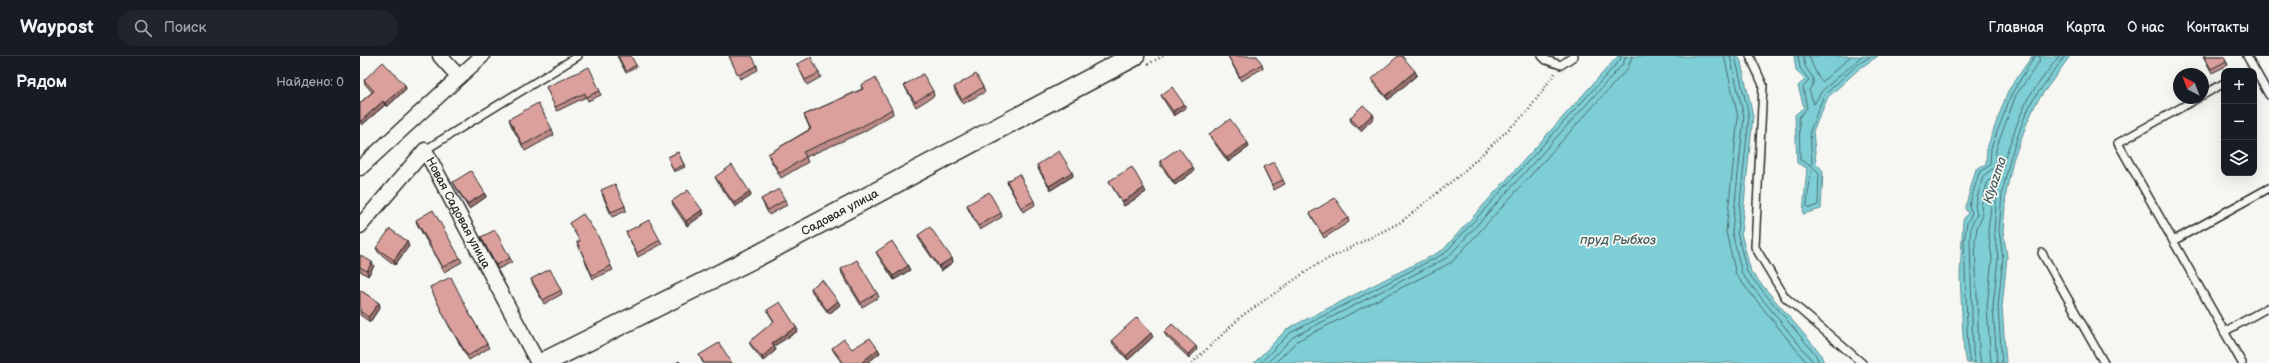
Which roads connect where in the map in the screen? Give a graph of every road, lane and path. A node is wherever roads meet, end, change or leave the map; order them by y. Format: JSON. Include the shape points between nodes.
{"nodes":[{"id":1,"x":440,"y":56,"type":"edge"},
{"id":2,"x":482,"y":56,"type":"edge"},
{"id":3,"x":578,"y":56,"type":"edge"},
{"id":4,"x":1134,"y":56,"type":"edge"},
{"id":5,"x":1542,"y":56,"type":"edge"},
{"id":6,"x":1574,"y":56,"type":"edge"},
{"id":7,"x":1750,"y":56,"type":"edge"},
{"id":8,"x":2247,"y":56,"type":"edge"},
{"id":9,"x":1561,"y":64,"type":"junction"},
{"id":10,"x":2253,"y":67,"type":"joint"},
{"id":11,"x":459,"y":77,"type":"junction"},
{"id":12,"x":2221,"y":85,"type":"edge"},
{"id":13,"x":2209,"y":92,"type":"edge"},
{"id":14,"x":2269,"y":95,"type":"edge"},
{"id":15,"x":2187,"y":104,"type":"edge"},
{"id":16,"x":425,"y":150,"type":"junction"},
{"id":17,"x":360,"y":168,"type":"edge"},
{"id":18,"x":2269,"y":188,"type":"edge"},
{"id":19,"x":360,"y":226,"type":"edge"},
{"id":20,"x":2173,"y":241,"type":"junction"},
{"id":21,"x":2042,"y":253,"type":"dead end"},
{"id":22,"x":2269,"y":307,"type":"edge"},
{"id":23,"x":2224,"y":332,"type":"junction"},
{"id":24,"x":538,"y":363,"type":"edge"},
{"id":25,"x":543,"y":363,"type":"edge"},
{"id":26,"x":1192,"y":363,"type":"edge"},
{"id":27,"x":1862,"y":363,"type":"edge"},
{"id":28,"x":2104,"y":363,"type":"edge"},
{"id":29,"x":2242,"y":363,"type":"edge"}],
"edges":[{"from":1,"to":11,"type":"street"},
{"from":2,"to":11,"type":"street"},
{"from":3,"to":16,"type":"lane"},
{"from":4,"to":25,"type":"street","name":"Садовая улица","via":[[759,255]]},
{"from":5,"to":9,"type":"lane","via":[[1546,60]]},
{"from":6,"to":9,"type":"lane"},
{"from":7,"to":27,"type":"lane","via":[[1763,85],[1756,247],[1785,297]]},
{"from":8,"to":10,"type":"lane"},
{"from":9,"to":26,"type":"path","via":[[1528,111],[1461,174],[1401,222],[1316,265],[1243,315]]},
{"from":10,"to":14,"type":"lane"},
{"from":11,"to":17,"type":"street"},
{"from":12,"to":13,"type":"lane"},
{"from":15,"to":20,"type":"lane","via":[[2118,143]]},
{"from":16,"to":19,"type":"street","name":"Новая Садовая улица"},
{"from":16,"to":24,"type":"street","name":"Новая Садовая улица"},
{"from":18,"to":20,"type":"lane"},
{"from":20,"to":23,"type":"lane"},
{"from":21,"to":28,"type":"lane"},
{"from":22,"to":23,"type":"lane"},
{"from":23,"to":29,"type":"lane"}]}
